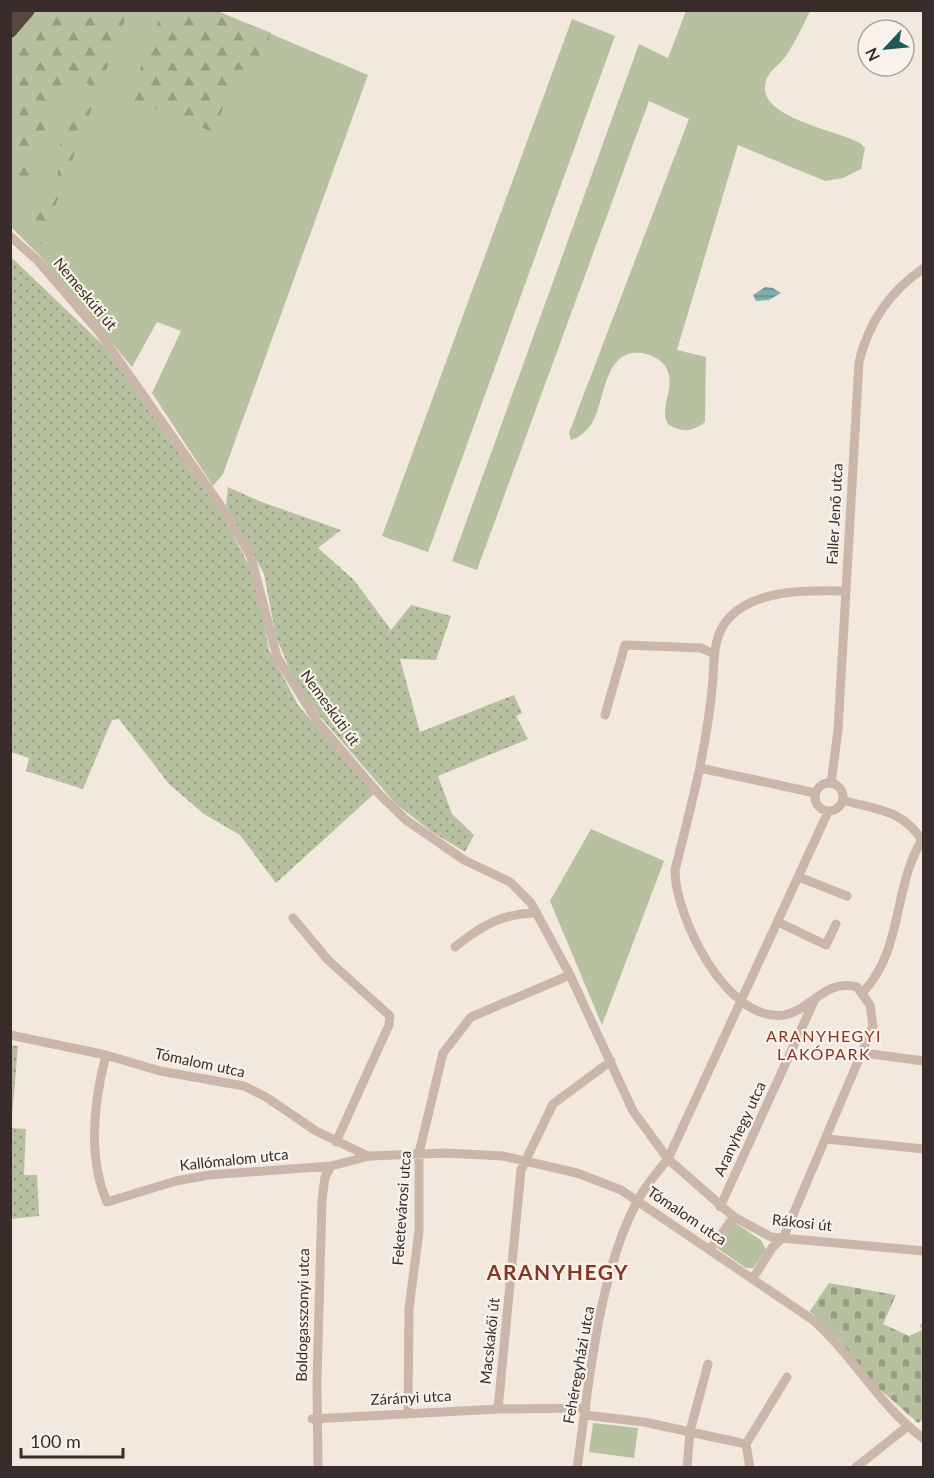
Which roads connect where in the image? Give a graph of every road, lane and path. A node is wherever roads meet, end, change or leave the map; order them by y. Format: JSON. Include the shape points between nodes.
{"nodes":[{"id":1,"x":14,"y":10,"type":"edge"},
{"id":2,"x":28,"y":10,"type":"edge"},
{"id":3,"x":10,"y":15,"type":"edge"},
{"id":4,"x":10,"y":31,"type":"edge"},
{"id":5,"x":10,"y":236,"type":"edge"},
{"id":6,"x":924,"y":268,"type":"edge"},
{"id":7,"x":845,"y":591,"type":"junction"},
{"id":8,"x":714,"y":654,"type":"junction"},
{"id":9,"x":605,"y":715,"type":"dead end"},
{"id":10,"x":700,"y":768,"type":"junction"},
{"id":11,"x":831,"y":783,"type":"junction"},
{"id":12,"x":815,"y":794,"type":"junction"},
{"id":13,"x":843,"y":801,"type":"junction"},
{"id":14,"x":828,"y":812,"type":"junction"},
{"id":15,"x":923,"y":841,"type":"edge"},
{"id":16,"x":799,"y":877,"type":"junction"},
{"id":17,"x":847,"y":896,"type":"dead end"},
{"id":18,"x":537,"y":913,"type":"junction"},
{"id":19,"x":293,"y":918,"type":"dead end"},
{"id":20,"x":778,"y":922,"type":"junction"},
{"id":21,"x":836,"y":924,"type":"dead end"},
{"id":22,"x":454,"y":947,"type":"dead end"},
{"id":23,"x":570,"y":975,"type":"junction"},
{"id":24,"x":863,"y":993,"type":"junction"},
{"id":25,"x":815,"y":999,"type":"junction"},
{"id":26,"x":740,"y":1001,"type":"junction"},
{"id":27,"x":10,"y":1035,"type":"edge"},
{"id":28,"x":863,"y":1053,"type":"junction"},
{"id":29,"x":106,"y":1055,"type":"junction"},
{"id":30,"x":611,"y":1061,"type":"junction"},
{"id":31,"x":924,"y":1061,"type":"edge"},
{"id":32,"x":827,"y":1139,"type":"junction"},
{"id":33,"x":336,"y":1142,"type":"junction"},
{"id":34,"x":924,"y":1149,"type":"edge"},
{"id":35,"x":419,"y":1153,"type":"junction"},
{"id":36,"x":370,"y":1156,"type":"junction"},
{"id":37,"x":668,"y":1159,"type":"junction"},
{"id":38,"x":525,"y":1161,"type":"junction"},
{"id":39,"x":331,"y":1166,"type":"junction"},
{"id":40,"x":637,"y":1201,"type":"junction"},
{"id":41,"x":720,"y":1207,"type":"junction"},
{"id":42,"x":734,"y":1217,"type":"junction"},
{"id":43,"x":784,"y":1236,"type":"junction"},
{"id":44,"x":710,"y":1250,"type":"junction"},
{"id":45,"x":924,"y":1251,"type":"edge"},
{"id":46,"x":753,"y":1278,"type":"junction"},
{"id":47,"x":708,"y":1364,"type":"dead end"},
{"id":48,"x":787,"y":1377,"type":"dead end"},
{"id":49,"x":498,"y":1409,"type":"junction"},
{"id":50,"x":585,"y":1411,"type":"junction"},
{"id":51,"x":408,"y":1414,"type":"junction"},
{"id":52,"x":314,"y":1418,"type":"junction"},
{"id":53,"x":690,"y":1431,"type":"junction"},
{"id":54,"x":918,"y":1431,"type":"edge"},
{"id":55,"x":746,"y":1444,"type":"junction"},
{"id":56,"x":318,"y":1467,"type":"edge"},
{"id":57,"x":577,"y":1467,"type":"edge"},
{"id":58,"x":687,"y":1467,"type":"edge"},
{"id":59,"x":750,"y":1467,"type":"edge"},
{"id":60,"x":855,"y":1467,"type":"edge"}],
"edges":[{"from":1,"to":3,"type":"highway"},
{"from":2,"to":4,"type":"highway"},
{"from":5,"to":18,"type":"street","name":"Nemeskúti út","via":[[38,261],[99,332],[219,503],[251,557],[277,657],[319,724],[406,820],[464,860],[510,882]]},
{"from":6,"to":7,"type":"street","name":"Faller Jenő utca","via":[[878,315],[862,348]]},
{"from":7,"to":8,"type":"street","via":[[782,595],[748,602],[723,625]]},
{"from":7,"to":11,"type":"street","name":"Faller Jenő utca","via":[[838,730]]},
{"from":8,"to":9,"type":"street","via":[[701,648],[625,645]]},
{"from":8,"to":10,"type":"street"},
{"from":10,"to":12,"type":"street"},
{"from":10,"to":26,"type":"street","via":[[675,870],[675,888],[714,972]]},
{"from":11,"to":12,"type":"street","via":[[820,786]]},
{"from":11,"to":13,"type":"street","via":[[839,788]]},
{"from":12,"to":14,"type":"street","via":[[817,806]]},
{"from":13,"to":14,"type":"street","via":[[836,810]]},
{"from":13,"to":15,"type":"street","via":[[898,816]]},
{"from":14,"to":16,"type":"street"},
{"from":15,"to":24,"type":"street","via":[[912,856],[888,950]]},
{"from":16,"to":17,"type":"street"},
{"from":16,"to":20,"type":"street"},
{"from":18,"to":22,"type":"street","via":[[497,918]]},
{"from":18,"to":23,"type":"street","name":"Nemeskúti út"},
{"from":19,"to":33,"type":"street","via":[[328,960],[390,1016]]},
{"from":20,"to":21,"type":"street","via":[[826,945]]},
{"from":20,"to":26,"type":"street"},
{"from":23,"to":30,"type":"street","name":"Nemeskúti út"},
{"from":23,"to":35,"type":"street","name":"Feketevárosi utca","via":[[471,1017],[461,1028],[441,1059]]},
{"from":24,"to":25,"type":"street","via":[[852,986],[836,985]]},
{"from":24,"to":28,"type":"street","via":[[870,1005],[873,1026]]},
{"from":25,"to":26,"type":"street","via":[[790,1014],[780,1015],[753,1011]]},
{"from":25,"to":41,"type":"street","name":"Aranyhegy utca"},
{"from":26,"to":37,"type":"street","name":"Fehéregyházi utca"},
{"from":27,"to":29,"type":"street","name":"Tómalom utca"},
{"from":28,"to":31,"type":"street"},
{"from":28,"to":32,"type":"street"},
{"from":29,"to":33,"type":"street","name":"Tómalom utca","via":[[160,1071],[244,1086]]},
{"from":29,"to":39,"type":"street","name":"Kallómalom utca","via":[[97,1095],[96,1150],[99,1179],[107,1202],[209,1175]]},
{"from":30,"to":37,"type":"street","name":"Nemeskúti út","via":[[633,1111]]},
{"from":30,"to":38,"type":"street","name":"Macskakői út","via":[[553,1104]]},
{"from":32,"to":34,"type":"street"},
{"from":32,"to":43,"type":"street"},
{"from":33,"to":36,"type":"street","name":"Tómalom utca"},
{"from":35,"to":36,"type":"street","name":"Tómalom utca"},
{"from":35,"to":38,"type":"street","name":"Tómalom utca"},
{"from":35,"to":51,"type":"street","name":"Feketevárosi utca","via":[[419,1231],[409,1309]]},
{"from":36,"to":39,"type":"street","name":"Tómalom utca"},
{"from":37,"to":40,"type":"street","name":"Fehéregyházi utca"},
{"from":37,"to":41,"type":"street","name":"Rákosi út"},
{"from":38,"to":40,"type":"street","name":"Tómalom utca","via":[[577,1173],[621,1190]]},
{"from":38,"to":49,"type":"street","name":"Macskakői út","via":[[521,1170]]},
{"from":39,"to":52,"type":"street","name":"Boldogasszonyi utca","via":[[322,1185]]},
{"from":40,"to":44,"type":"street","name":"Tómalom utca"},
{"from":40,"to":50,"type":"street","name":"Fehéregyházi utca","via":[[610,1277]]},
{"from":41,"to":42,"type":"street","name":"Rákosi út"},
{"from":42,"to":43,"type":"street","name":"Rákosi út","via":[[759,1233]]},
{"from":42,"to":44,"type":"street"},
{"from":43,"to":45,"type":"street","name":"Rákosi út"},
{"from":43,"to":46,"type":"street"},
{"from":44,"to":46,"type":"street","name":"Tómalom utca"},
{"from":46,"to":54,"type":"street","name":"Tómalom utca","via":[[824,1330],[877,1395]]},
{"from":47,"to":53,"type":"street"},
{"from":48,"to":55,"type":"street"},
{"from":49,"to":50,"type":"street","name":"Zárányi utca"},
{"from":49,"to":51,"type":"street","name":"Zárányi utca"},
{"from":50,"to":53,"type":"street","name":"Zárányi utca"},
{"from":50,"to":57,"type":"street","name":"Fehéregyházi utca"},
{"from":51,"to":52,"type":"street","name":"Zárányi utca"},
{"from":52,"to":56,"type":"street","name":"Boldogasszonyi utca"},
{"from":53,"to":55,"type":"street","name":"Zárányi utca"},
{"from":53,"to":58,"type":"street"},
{"from":54,"to":60,"type":"street"},
{"from":55,"to":59,"type":"street"}]}
